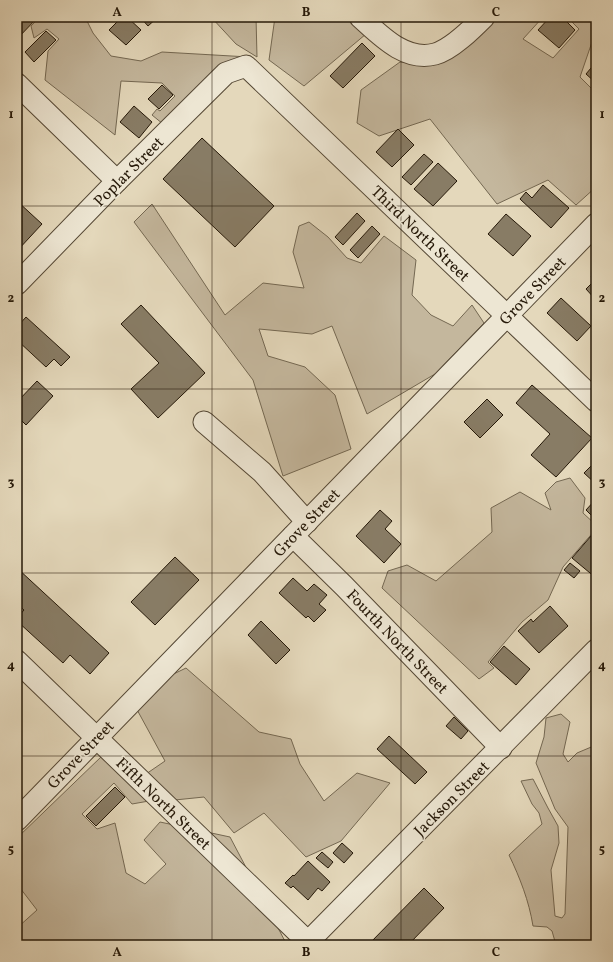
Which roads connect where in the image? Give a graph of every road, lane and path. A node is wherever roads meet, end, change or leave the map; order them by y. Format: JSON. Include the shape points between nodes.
{"nodes":[{"id":1,"x":360,"y":17,"type":"edge"},
{"id":2,"x":484,"y":17,"type":"edge"},
{"id":3,"x":246,"y":66,"type":"joint"},
{"id":4,"x":17,"y":84,"type":"edge"},
{"id":5,"x":117,"y":181,"type":"junction"},
{"id":6,"x":596,"y":224,"type":"edge"},
{"id":7,"x":17,"y":284,"type":"edge"},
{"id":8,"x":507,"y":315,"type":"junction"},
{"id":9,"x":596,"y":401,"type":"edge"},
{"id":10,"x":204,"y":422,"type":"dead end"},
{"id":11,"x":307,"y":522,"type":"junction"},
{"id":12,"x":293,"y":536,"type":"junction"},
{"id":13,"x":596,"y":650,"type":"edge"},
{"id":14,"x":17,"y":661,"type":"edge"},
{"id":15,"x":96,"y":737,"type":"junction"},
{"id":16,"x":501,"y":748,"type":"junction"},
{"id":17,"x":17,"y":820,"type":"edge"},
{"id":18,"x":308,"y":944,"type":"edge"}],
"edges":[{"from":1,"to":2,"type":"street","via":[[383,38],[415,56],[435,54],[452,45]]},
{"from":3,"to":5,"type":"street","name":"Poplar Street","via":[[226,73]]},
{"from":3,"to":8,"type":"street","name":"Third North Street"},
{"from":4,"to":5,"type":"street"},
{"from":5,"to":7,"type":"street","name":"Poplar Street"},
{"from":6,"to":8,"type":"street","name":"Grove Street"},
{"from":8,"to":9,"type":"street","name":"Third North Street"},
{"from":8,"to":11,"type":"street","name":"Grove Street"},
{"from":10,"to":11,"type":"street","via":[[262,472]]},
{"from":11,"to":12,"type":"street","name":"Grove Street"},
{"from":12,"to":15,"type":"street","name":"Grove Street"},
{"from":12,"to":16,"type":"street","name":"Fourth North Street"},
{"from":13,"to":16,"type":"street","name":"Jackson Street"},
{"from":14,"to":15,"type":"street","name":"Fifth North Street"},
{"from":15,"to":17,"type":"street","name":"Grove Street"},
{"from":15,"to":18,"type":"street","name":"Fifth North Street"},
{"from":16,"to":18,"type":"street","name":"Jackson Street"}]}
